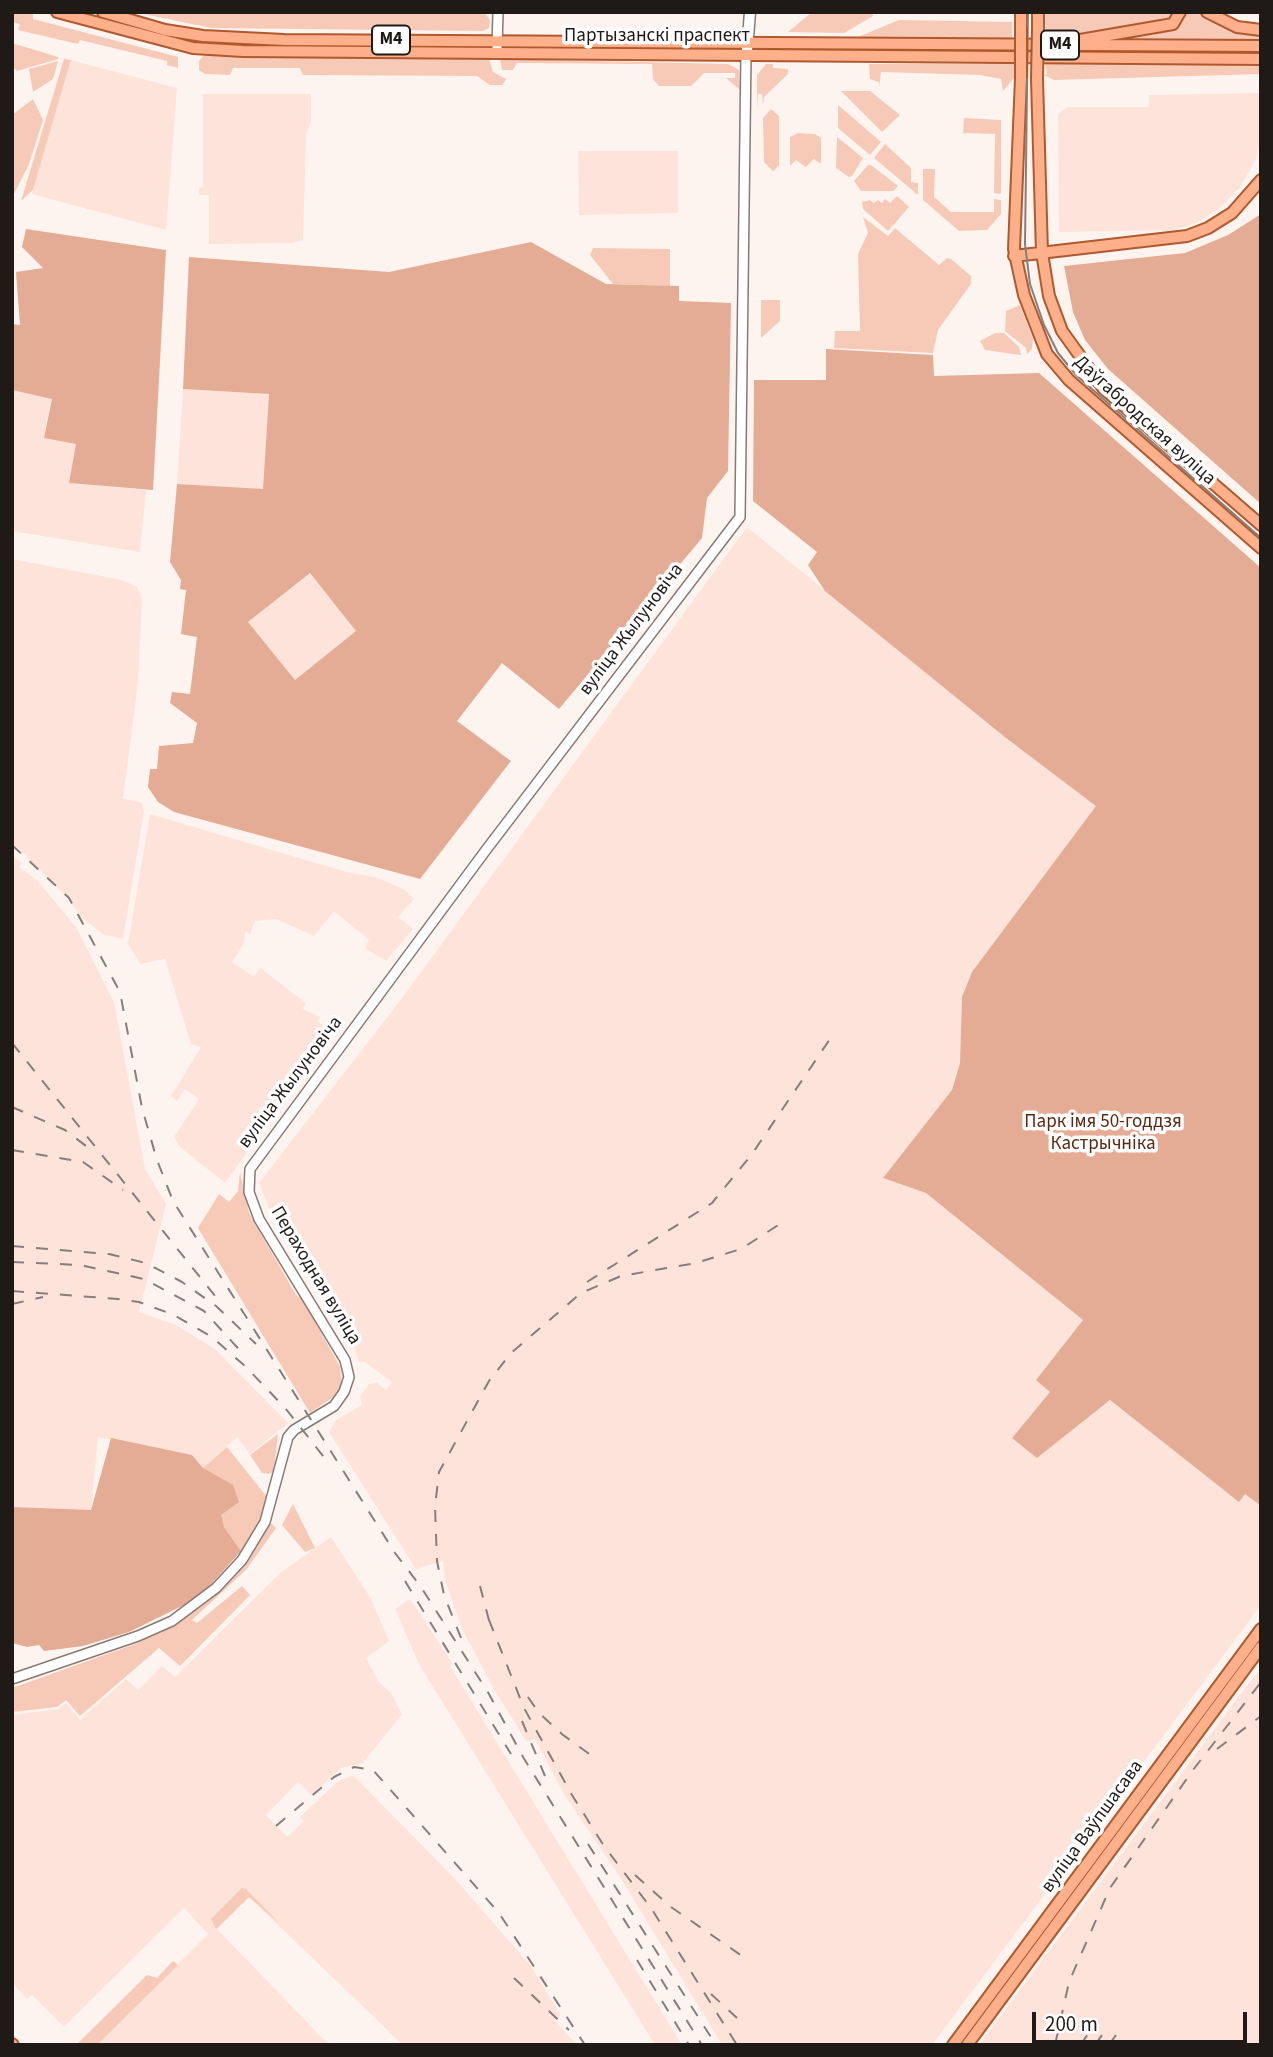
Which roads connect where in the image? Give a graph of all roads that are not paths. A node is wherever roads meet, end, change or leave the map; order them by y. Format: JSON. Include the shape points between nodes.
{"nodes":[{"id":1,"x":103,"y":12,"type":"edge"},
{"id":2,"x":498,"y":12,"type":"edge"},
{"id":3,"x":750,"y":12,"type":"edge"},
{"id":4,"x":1021,"y":12,"type":"edge"},
{"id":5,"x":1038,"y":12,"type":"edge"},
{"id":6,"x":1180,"y":12,"type":"edge"},
{"id":7,"x":1208,"y":12,"type":"edge"},
{"id":8,"x":65,"y":13,"type":"edge"},
{"id":9,"x":1261,"y":30,"type":"edge"},
{"id":10,"x":203,"y":36,"type":"junction"},
{"id":11,"x":497,"y":40,"type":"junction"},
{"id":12,"x":747,"y":42,"type":"junction"},
{"id":13,"x":1051,"y":45,"type":"junction"},
{"id":14,"x":1261,"y":46,"type":"edge"},
{"id":15,"x":193,"y":48,"type":"junction"},
{"id":16,"x":497,"y":53,"type":"junction"},
{"id":17,"x":747,"y":55,"type":"junction"},
{"id":18,"x":1261,"y":59,"type":"edge"},
{"id":19,"x":1037,"y":81,"type":"junction"},
{"id":20,"x":1021,"y":92,"type":"junction"},
{"id":21,"x":1261,"y":180,"type":"edge"},
{"id":22,"x":1042,"y":253,"type":"junction"},
{"id":23,"x":1014,"y":256,"type":"junction"},
{"id":24,"x":1261,"y":525,"type":"edge"},
{"id":25,"x":1261,"y":548,"type":"edge"},
{"id":26,"x":250,"y":1169,"type":"joint"},
{"id":27,"x":1261,"y":1629,"type":"edge"},
{"id":28,"x":1261,"y":1647,"type":"edge"},
{"id":29,"x":12,"y":1679,"type":"edge"},
{"id":30,"x":953,"y":2045,"type":"edge"},
{"id":31,"x":967,"y":2045,"type":"edge"}],
"edges":[{"from":1,"to":10,"type":"main road","name":"Партызанскі праспект","number":"М4"},
{"from":2,"to":11,"type":"street"},
{"from":3,"to":12,"type":"main road","name":"вуліца Жылуновіча"},
{"from":4,"to":20,"type":"main road","name":"Даўгабродская вуліца","bridge":true},
{"from":5,"to":19,"type":"main road","name":"Даўгабродская вуліца","bridge":true},
{"from":6,"to":13,"type":"main road","via":[[1173,24]]},
{"from":7,"to":9,"type":"main road","via":[[1237,27]]},
{"from":8,"to":15,"type":"main road","name":"Партызанскі праспект","number":"М4"},
{"from":10,"to":11,"type":"main road","name":"Партызанскі праспект","number":"М4"},
{"from":10,"to":15,"type":"main road"},
{"from":11,"to":12,"type":"main road","name":"Партызанскі праспект","number":"М4"},
{"from":11,"to":16,"type":"street"},
{"from":12,"to":13,"type":"main road","name":"Партызанскі праспект","number":"М4"},
{"from":12,"to":17,"type":"main road","name":"вуліца Жылуновіча"},
{"from":13,"to":14,"type":"main road","name":"Партызанскі праспект","number":"М4"},
{"from":15,"to":16,"type":"main road","name":"Партызанскі праспект","number":"М4"},
{"from":16,"to":17,"type":"main road","name":"Партызанскі праспект","number":"М4"},
{"from":17,"to":18,"type":"main road","name":"Партызанскі праспект","number":"М4"},
{"from":17,"to":26,"type":"street","name":"вуліца Жылуновіча","via":[[740,517]]},
{"from":19,"to":20,"type":"main road"},
{"from":19,"to":22,"type":"main road","name":"Даўгабродская вуліца"},
{"from":20,"to":23,"type":"main road","name":"Даўгабродская вуліца"},
{"from":21,"to":22,"type":"main road","via":[[1224,219],[1186,236]]},
{"from":22,"to":23,"type":"main road"},
{"from":22,"to":24,"type":"main road","name":"Даўгабродская вуліца","via":[[1055,314],[1090,374]]},
{"from":23,"to":25,"type":"main road","name":"Даўгабродская вуліца","via":[[1037,333],[1057,368]]},
{"from":26,"to":29,"type":"street","name":"Пераходная вуліца","via":[[249,1192],[259,1219],[345,1360],[349,1377],[345,1392],[334,1406],[288,1437],[262,1530],[210,1594],[138,1636]]},
{"from":27,"to":30,"type":"main road","name":"вуліца Ваўпшасава"},
{"from":28,"to":31,"type":"main road","name":"вуліца Ваўпшасава"}]}
